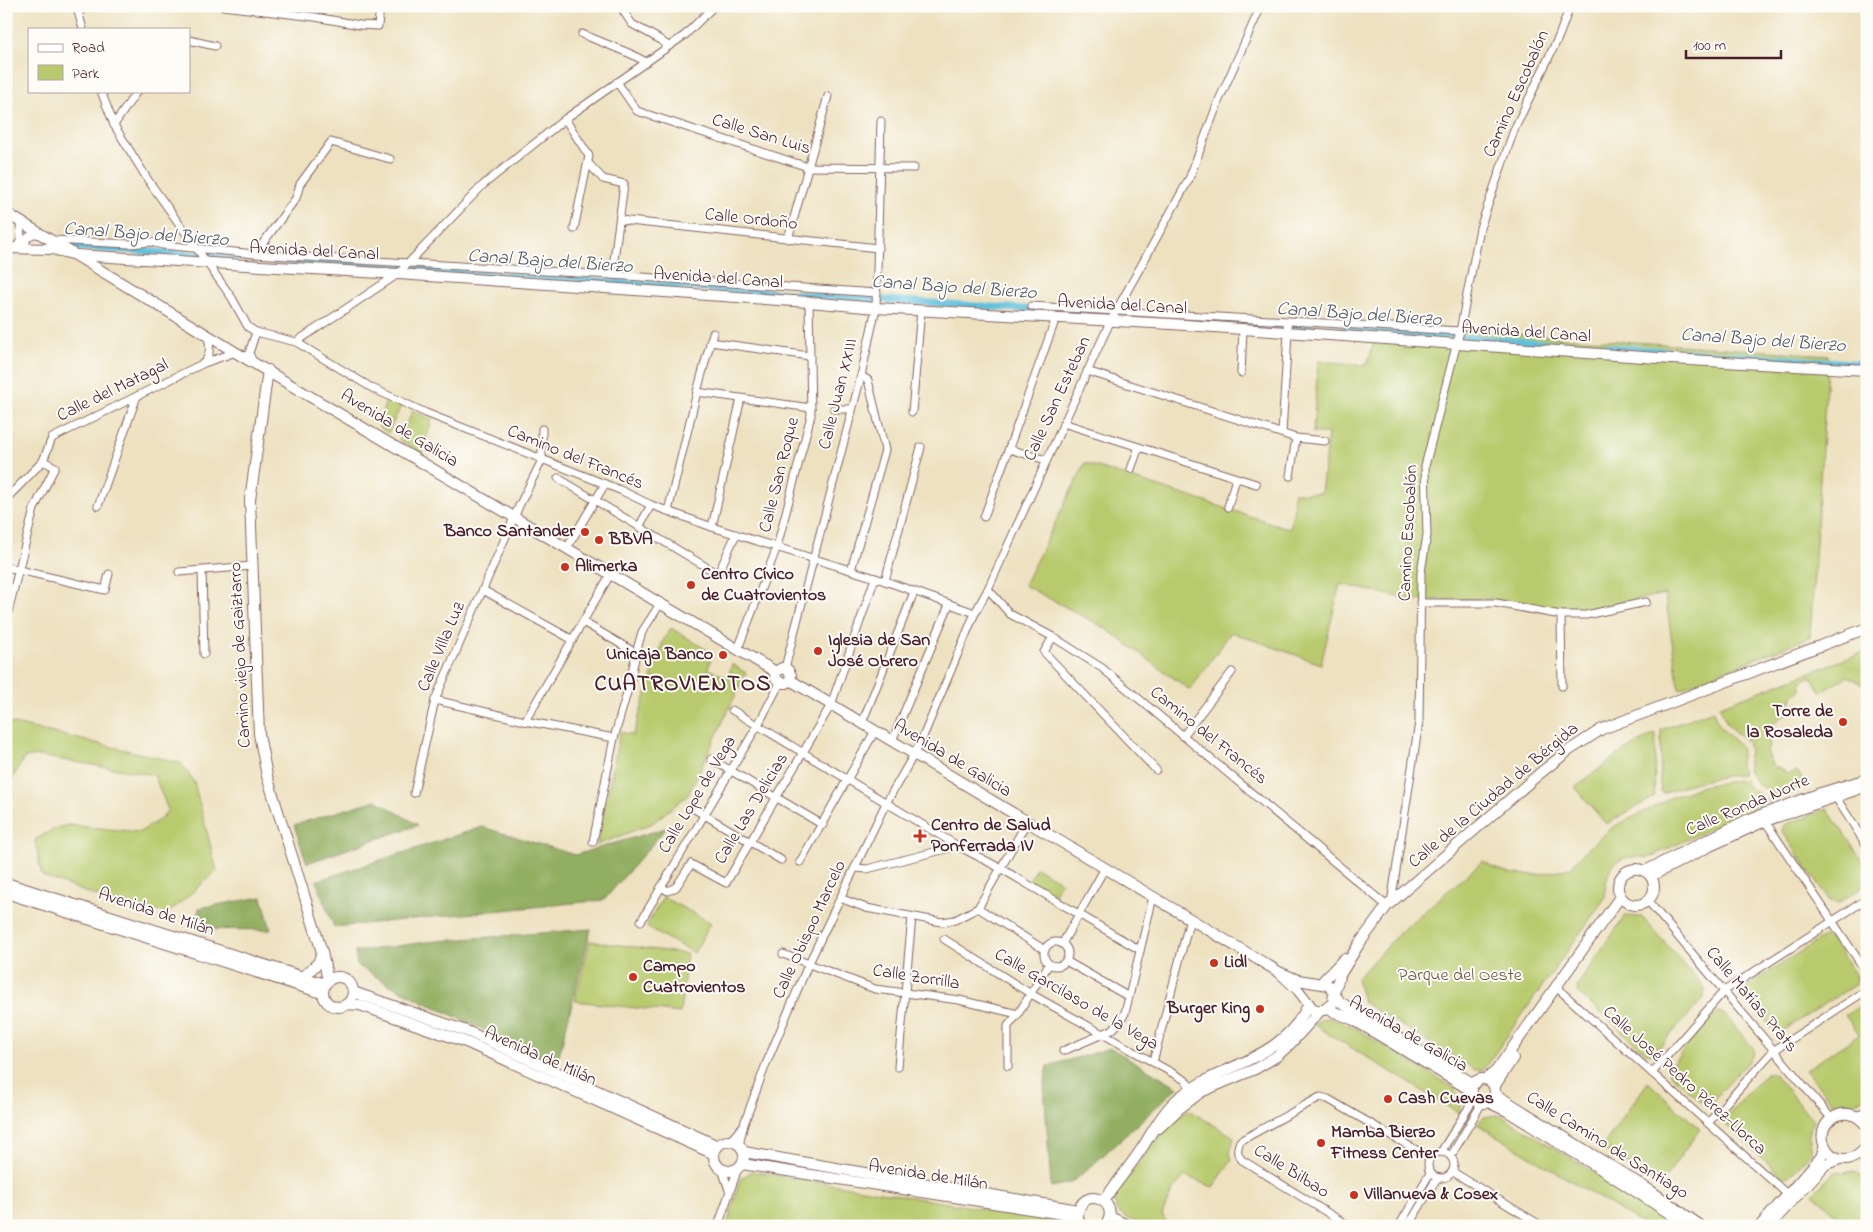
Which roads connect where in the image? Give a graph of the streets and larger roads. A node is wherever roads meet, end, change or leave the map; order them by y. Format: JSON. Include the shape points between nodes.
{"nodes":[{"id":1,"x":109,"y":6,"type":"edge"},
{"id":2,"x":223,"y":6,"type":"edge"},
{"id":3,"x":380,"y":6,"type":"edge"},
{"id":4,"x":620,"y":6,"type":"edge"},
{"id":5,"x":714,"y":6,"type":"edge"},
{"id":6,"x":1261,"y":6,"type":"edge"},
{"id":7,"x":1570,"y":6,"type":"edge"},
{"id":8,"x":77,"y":8,"type":"edge"},
{"id":9,"x":83,"y":28,"type":"edge"},
{"id":10,"x":582,"y":34,"type":"dead end"},
{"id":11,"x":190,"y":40,"type":"edge"},
{"id":12,"x":215,"y":46,"type":"dead end"},
{"id":13,"x":668,"y":46,"type":"junction"},
{"id":14,"x":646,"y":62,"type":"junction"},
{"id":15,"x":617,"y":82,"type":"junction"},
{"id":16,"x":102,"y":92,"type":"edge"},
{"id":17,"x":136,"y":92,"type":"edge"},
{"id":18,"x":828,"y":96,"type":"dead end"},
{"id":19,"x":564,"y":119,"type":"junction"},
{"id":20,"x":881,"y":121,"type":"dead end"},
{"id":21,"x":114,"y":125,"type":"junction"},
{"id":22,"x":390,"y":158,"type":"dead end"},
{"id":23,"x":588,"y":163,"type":"junction"},
{"id":24,"x":808,"y":167,"type":"junction"},
{"id":25,"x":880,"y":168,"type":"junction"},
{"id":26,"x":914,"y":168,"type":"dead end"},
{"id":27,"x":6,"y":213,"type":"edge"},
{"id":28,"x":620,"y":220,"type":"junction"},
{"id":29,"x":20,"y":221,"type":"junction"},
{"id":30,"x":574,"y":228,"type":"dead end"},
{"id":31,"x":41,"y":234,"type":"junction"},
{"id":32,"x":788,"y":239,"type":"junction"},
{"id":33,"x":53,"y":241,"type":"junction"},
{"id":34,"x":16,"y":248,"type":"edge"},
{"id":35,"x":198,"y":248,"type":"junction"},
{"id":36,"x":878,"y":248,"type":"junction"},
{"id":37,"x":72,"y":252,"type":"junction"},
{"id":38,"x":255,"y":254,"type":"junction"},
{"id":39,"x":112,"y":257,"type":"junction"},
{"id":40,"x":208,"y":262,"type":"junction"},
{"id":41,"x":407,"y":263,"type":"junction"},
{"id":42,"x":103,"y":271,"type":"junction"},
{"id":43,"x":398,"y":274,"type":"junction"},
{"id":44,"x":612,"y":275,"type":"junction"},
{"id":45,"x":876,"y":300,"type":"junction"},
{"id":46,"x":810,"y":302,"type":"junction"},
{"id":47,"x":1031,"y":306,"type":"dead end"},
{"id":48,"x":921,"y":310,"type":"junction"},
{"id":49,"x":1118,"y":310,"type":"junction"},
{"id":50,"x":1056,"y":318,"type":"junction"},
{"id":51,"x":1110,"y":322,"type":"junction"},
{"id":52,"x":1286,"y":322,"type":"junction"},
{"id":53,"x":1243,"y":330,"type":"junction"},
{"id":54,"x":256,"y":332,"type":"junction"},
{"id":55,"x":1460,"y":332,"type":"junction"},
{"id":56,"x":713,"y":333,"type":"dead end"},
{"id":57,"x":1288,"y":333,"type":"junction"},
{"id":58,"x":206,"y":334,"type":"junction"},
{"id":59,"x":296,"y":342,"type":"junction"},
{"id":60,"x":710,"y":342,"type":"junction"},
{"id":61,"x":224,"y":345,"type":"junction"},
{"id":62,"x":1457,"y":345,"type":"junction"},
{"id":63,"x":238,"y":353,"type":"junction"},
{"id":64,"x":810,"y":356,"type":"junction"},
{"id":65,"x":219,"y":358,"type":"junction"},
{"id":66,"x":205,"y":362,"type":"junction"},
{"id":67,"x":253,"y":362,"type":"junction"},
{"id":68,"x":268,"y":370,"type":"junction"},
{"id":69,"x":1867,"y":370,"type":"edge"},
{"id":70,"x":1087,"y":371,"type":"junction"},
{"id":71,"x":1241,"y":373,"type":"dead end"},
{"id":72,"x":861,"y":376,"type":"junction"},
{"id":73,"x":697,"y":392,"type":"junction"},
{"id":74,"x":137,"y":396,"type":"junction"},
{"id":75,"x":741,"y":398,"type":"junction"},
{"id":76,"x":811,"y":408,"type":"junction"},
{"id":77,"x":834,"y":408,"type":"dead end"},
{"id":78,"x":851,"y":409,"type":"junction"},
{"id":79,"x":912,"y":412,"type":"dead end"},
{"id":80,"x":1063,"y":423,"type":"junction"},
{"id":81,"x":542,"y":429,"type":"dead end"},
{"id":82,"x":1282,"y":434,"type":"junction"},
{"id":83,"x":1296,"y":438,"type":"junction"},
{"id":84,"x":1325,"y":441,"type":"dead end"},
{"id":85,"x":921,"y":446,"type":"dead end"},
{"id":86,"x":1139,"y":447,"type":"junction"},
{"id":87,"x":1009,"y":450,"type":"junction"},
{"id":88,"x":542,"y":460,"type":"junction"},
{"id":89,"x":1046,"y":460,"type":"junction"},
{"id":90,"x":43,"y":461,"type":"junction"},
{"id":91,"x":1131,"y":469,"type":"dead end"},
{"id":92,"x":1290,"y":476,"type":"dead end"},
{"id":93,"x":558,"y":478,"type":"dead end"},
{"id":94,"x":1236,"y":478,"type":"junction"},
{"id":95,"x":604,"y":484,"type":"junction"},
{"id":96,"x":1256,"y":484,"type":"dead end"},
{"id":97,"x":6,"y":499,"type":"edge"},
{"id":98,"x":595,"y":500,"type":"junction"},
{"id":99,"x":651,"y":505,"type":"junction"},
{"id":100,"x":98,"y":506,"type":"dead end"},
{"id":101,"x":1228,"y":507,"type":"dead end"},
{"id":102,"x":668,"y":511,"type":"junction"},
{"id":103,"x":514,"y":517,"type":"junction"},
{"id":104,"x":984,"y":517,"type":"dead end"},
{"id":105,"x":639,"y":527,"type":"junction"},
{"id":106,"x":712,"y":527,"type":"junction"},
{"id":107,"x":736,"y":534,"type":"junction"},
{"id":108,"x":777,"y":547,"type":"junction"},
{"id":109,"x":567,"y":548,"type":"junction"},
{"id":110,"x":813,"y":560,"type":"junction"},
{"id":111,"x":252,"y":566,"type":"junction"},
{"id":112,"x":6,"y":567,"type":"edge"},
{"id":113,"x":18,"y":570,"type":"junction"},
{"id":114,"x":851,"y":570,"type":"junction"},
{"id":115,"x":202,"y":571,"type":"junction"},
{"id":116,"x":180,"y":572,"type":"dead end"},
{"id":117,"x":109,"y":574,"type":"dead end"},
{"id":118,"x":610,"y":575,"type":"junction"},
{"id":119,"x":875,"y":578,"type":"junction"},
{"id":120,"x":885,"y":581,"type":"junction"},
{"id":121,"x":988,"y":589,"type":"junction"},
{"id":122,"x":483,"y":590,"type":"junction"},
{"id":123,"x":914,"y":592,"type":"junction"},
{"id":124,"x":980,"y":602,"type":"junction"},
{"id":125,"x":1646,"y":602,"type":"dead end"},
{"id":126,"x":999,"y":603,"type":"junction"},
{"id":127,"x":1420,"y":603,"type":"junction"},
{"id":128,"x":660,"y":604,"type":"junction"},
{"id":129,"x":949,"y":605,"type":"junction"},
{"id":130,"x":975,"y":613,"type":"junction"},
{"id":131,"x":1561,"y":616,"type":"junction"},
{"id":132,"x":6,"y":620,"type":"edge"},
{"id":133,"x":583,"y":622,"type":"junction"},
{"id":134,"x":1867,"y":628,"type":"edge"},
{"id":135,"x":1053,"y":637,"type":"junction"},
{"id":136,"x":573,"y":640,"type":"junction"},
{"id":137,"x":738,"y":649,"type":"junction"},
{"id":138,"x":636,"y":652,"type":"junction"},
{"id":139,"x":204,"y":654,"type":"dead end"},
{"id":140,"x":781,"y":670,"type":"junction"},
{"id":141,"x":1232,"y":672,"type":"dead end"},
{"id":142,"x":785,"y":682,"type":"junction"},
{"id":143,"x":1562,"y":686,"type":"dead end"},
{"id":144,"x":435,"y":700,"type":"junction"},
{"id":145,"x":831,"y":705,"type":"junction"},
{"id":146,"x":732,"y":710,"type":"dead end"},
{"id":147,"x":525,"y":721,"type":"junction"},
{"id":148,"x":862,"y":723,"type":"junction"},
{"id":149,"x":758,"y":724,"type":"junction"},
{"id":150,"x":875,"y":731,"type":"junction"},
{"id":151,"x":1183,"y":736,"type":"junction"},
{"id":152,"x":614,"y":738,"type":"junction"},
{"id":153,"x":892,"y":742,"type":"junction"},
{"id":154,"x":803,"y":753,"type":"junction"},
{"id":155,"x":914,"y":754,"type":"junction"},
{"id":156,"x":711,"y":759,"type":"dead end"},
{"id":157,"x":730,"y":770,"type":"junction"},
{"id":158,"x":1156,"y":770,"type":"dead end"},
{"id":159,"x":1867,"y":779,"type":"edge"},
{"id":160,"x":848,"y":780,"type":"junction"},
{"id":161,"x":1867,"y":786,"type":"edge"},
{"id":162,"x":414,"y":793,"type":"dead end"},
{"id":163,"x":1834,"y":796,"type":"junction"},
{"id":164,"x":776,"y":797,"type":"junction"},
{"id":165,"x":886,"y":803,"type":"junction"},
{"id":166,"x":691,"y":807,"type":"dead end"},
{"id":167,"x":704,"y":815,"type":"junction"},
{"id":168,"x":1027,"y":822,"type":"junction"},
{"id":169,"x":1765,"y":822,"type":"junction"},
{"id":170,"x":822,"y":825,"type":"junction"},
{"id":171,"x":750,"y":841,"type":"junction"},
{"id":172,"x":594,"y":842,"type":"dead end"},
{"id":173,"x":958,"y":846,"type":"junction"},
{"id":174,"x":1867,"y":846,"type":"edge"},
{"id":175,"x":781,"y":860,"type":"dead end"},
{"id":176,"x":800,"y":862,"type":"dead end"},
{"id":177,"x":855,"y":868,"type":"junction"},
{"id":178,"x":1000,"y":868,"type":"junction"},
{"id":179,"x":1105,"y":868,"type":"junction"},
{"id":180,"x":1648,"y":874,"type":"junction"},
{"id":181,"x":6,"y":883,"type":"edge"},
{"id":182,"x":661,"y":887,"type":"junction"},
{"id":183,"x":6,"y":893,"type":"edge"},
{"id":184,"x":1153,"y":897,"type":"junction"},
{"id":185,"x":840,"y":898,"type":"junction"},
{"id":186,"x":1622,"y":899,"type":"junction"},
{"id":187,"x":1867,"y":899,"type":"edge"},
{"id":188,"x":1648,"y":901,"type":"junction"},
{"id":189,"x":1389,"y":904,"type":"junction"},
{"id":190,"x":978,"y":908,"type":"junction"},
{"id":191,"x":1079,"y":915,"type":"junction"},
{"id":192,"x":912,"y":917,"type":"junction"},
{"id":193,"x":1190,"y":919,"type":"junction"},
{"id":194,"x":641,"y":921,"type":"dead end"},
{"id":195,"x":1831,"y":921,"type":"junction"},
{"id":196,"x":944,"y":939,"type":"dead end"},
{"id":197,"x":1062,"y":944,"type":"junction"},
{"id":198,"x":1359,"y":944,"type":"junction"},
{"id":199,"x":1045,"y":950,"type":"junction"},
{"id":200,"x":1140,"y":950,"type":"junction"},
{"id":201,"x":783,"y":954,"type":"dead end"},
{"id":202,"x":323,"y":957,"type":"junction"},
{"id":203,"x":1066,"y":961,"type":"junction"},
{"id":204,"x":1049,"y":964,"type":"junction"},
{"id":205,"x":808,"y":965,"type":"junction"},
{"id":206,"x":1279,"y":972,"type":"junction"},
{"id":207,"x":1867,"y":973,"type":"edge"},
{"id":208,"x":303,"y":977,"type":"junction"},
{"id":209,"x":1320,"y":983,"type":"junction"},
{"id":210,"x":328,"y":984,"type":"junction"},
{"id":211,"x":1558,"y":989,"type":"junction"},
{"id":212,"x":1867,"y":990,"type":"edge"},
{"id":213,"x":353,"y":992,"type":"junction"},
{"id":214,"x":1724,"y":992,"type":"junction"},
{"id":215,"x":905,"y":994,"type":"junction"},
{"id":216,"x":1031,"y":994,"type":"junction"},
{"id":217,"x":1334,"y":994,"type":"junction"},
{"id":218,"x":1128,"y":997,"type":"junction"},
{"id":219,"x":1308,"y":1002,"type":"junction"},
{"id":220,"x":347,"y":1004,"type":"junction"},
{"id":221,"x":1324,"y":1010,"type":"junction"},
{"id":222,"x":1018,"y":1014,"type":"junction"},
{"id":223,"x":1104,"y":1034,"type":"junction"},
{"id":224,"x":1063,"y":1051,"type":"dead end"},
{"id":225,"x":1773,"y":1051,"type":"junction"},
{"id":226,"x":1153,"y":1062,"type":"junction"},
{"id":227,"x":1008,"y":1066,"type":"dead end"},
{"id":228,"x":898,"y":1067,"type":"dead end"},
{"id":229,"x":1652,"y":1073,"type":"junction"},
{"id":230,"x":1192,"y":1089,"type":"junction"},
{"id":231,"x":1483,"y":1094,"type":"junction"},
{"id":232,"x":1867,"y":1110,"type":"edge"},
{"id":233,"x":1857,"y":1116,"type":"junction"},
{"id":234,"x":1831,"y":1118,"type":"junction"},
{"id":235,"x":1708,"y":1123,"type":"junction"},
{"id":236,"x":1867,"y":1126,"type":"edge"},
{"id":237,"x":1152,"y":1133,"type":"junction"},
{"id":238,"x":738,"y":1146,"type":"junction"},
{"id":239,"x":1824,"y":1146,"type":"junction"},
{"id":240,"x":1867,"y":1146,"type":"edge"},
{"id":241,"x":716,"y":1150,"type":"junction"},
{"id":242,"x":1442,"y":1152,"type":"junction"},
{"id":243,"x":1451,"y":1156,"type":"junction"},
{"id":244,"x":1430,"y":1158,"type":"junction"},
{"id":245,"x":1840,"y":1159,"type":"junction"},
{"id":246,"x":1863,"y":1159,"type":"edge"},
{"id":247,"x":740,"y":1166,"type":"junction"},
{"id":248,"x":722,"y":1169,"type":"junction"},
{"id":249,"x":1453,"y":1172,"type":"junction"},
{"id":250,"x":1430,"y":1173,"type":"junction"},
{"id":251,"x":1439,"y":1178,"type":"junction"},
{"id":252,"x":729,"y":1191,"type":"junction"},
{"id":253,"x":1787,"y":1194,"type":"junction"},
{"id":254,"x":1103,"y":1201,"type":"junction"},
{"id":255,"x":1077,"y":1220,"type":"edge"},
{"id":256,"x":1108,"y":1221,"type":"edge"},
{"id":257,"x":718,"y":1226,"type":"edge"},
{"id":258,"x":1129,"y":1226,"type":"edge"},
{"id":259,"x":1349,"y":1226,"type":"edge"},
{"id":260,"x":1399,"y":1226,"type":"edge"},
{"id":261,"x":1408,"y":1226,"type":"edge"},
{"id":262,"x":1542,"y":1226,"type":"edge"},
{"id":263,"x":1689,"y":1226,"type":"edge"},
{"id":264,"x":1701,"y":1226,"type":"edge"},
{"id":265,"x":1760,"y":1226,"type":"edge"},
{"id":266,"x":1770,"y":1226,"type":"edge"}],
"edges":[{"from":1,"to":8,"type":"street"},
{"from":2,"to":3,"type":"street","via":[[378,26]]},
{"from":4,"to":13,"type":"street","via":[[632,24]]},
{"from":5,"to":13,"type":"street","via":[[685,35]]},
{"from":6,"to":49,"type":"street","name":"Calle San Esteban","via":[[1219,100],[1189,179]]},
{"from":7,"to":55,"type":"street","name":"Camino Escobalón","via":[[1514,130],[1480,228]]},
{"from":8,"to":9,"type":"street"},
{"from":10,"to":14,"type":"street"},
{"from":11,"to":12,"type":"street"},
{"from":13,"to":14,"type":"street"},
{"from":14,"to":15,"type":"street"},
{"from":15,"to":19,"type":"street"},
{"from":15,"to":24,"type":"street","name":"Calle San Luis","via":[[637,111]]},
{"from":16,"to":21,"type":"street"},
{"from":17,"to":21,"type":"street"},
{"from":18,"to":24,"type":"street"},
{"from":19,"to":23,"type":"street","via":[[589,156]]},
{"from":19,"to":41,"type":"street","via":[[483,184]]},
{"from":20,"to":25,"type":"street","name":"Calle Juan XXIII"},
{"from":21,"to":35,"type":"street","via":[[148,180]]},
{"from":22,"to":38,"type":"street","via":[[331,142]]},
{"from":23,"to":28,"type":"street","via":[[603,179],[624,184]]},
{"from":23,"to":30,"type":"street"},
{"from":24,"to":25,"type":"street","name":"Calle San Luis"},
{"from":24,"to":32,"type":"street"},
{"from":25,"to":26,"type":"street","name":"Calle San Luis"},
{"from":25,"to":36,"type":"street","name":"Calle Juan XXIII"},
{"from":27,"to":29,"type":"street","name":"Avenida de Galicia"},
{"from":28,"to":32,"type":"street","name":"Calle Ordoño"},
{"from":28,"to":44,"type":"street"},
{"from":29,"to":31,"type":"street","name":"Avenida de Galicia"},
{"from":29,"to":34,"type":"street","via":[[21,239]]},
{"from":31,"to":33,"type":"street","name":"Avenida de Galicia"},
{"from":31,"to":34,"type":"street","via":[[33,234],[27,238],[25,246]]},
{"from":32,"to":36,"type":"street","name":"Calle Ordoño"},
{"from":33,"to":35,"type":"street","name":"Avenida del Canal","via":[[151,242]]},
{"from":33,"to":37,"type":"street","name":"Avenida de Galicia"},
{"from":34,"to":37,"type":"street"},
{"from":35,"to":38,"type":"street","name":"Avenida del Canal"},
{"from":35,"to":40,"type":"street"},
{"from":36,"to":45,"type":"street","name":"Calle Juan XXIII"},
{"from":37,"to":39,"type":"street","name":"Avenida del Canal"},
{"from":37,"to":42,"type":"street","name":"Avenida de Galicia"},
{"from":38,"to":41,"type":"street","name":"Avenida del Canal"},
{"from":39,"to":40,"type":"street","name":"Avenida del Canal"},
{"from":39,"to":42,"type":"street","via":[[104,261]]},
{"from":40,"to":43,"type":"street","name":"Avenida del Canal"},
{"from":40,"to":54,"type":"street","via":[[248,327]]},
{"from":41,"to":43,"type":"street"},
{"from":41,"to":44,"type":"street","name":"Avenida del Canal"},
{"from":42,"to":58,"type":"street","name":"Avenida de Galicia"},
{"from":43,"to":46,"type":"street","name":"Avenida del Canal"},
{"from":43,"to":59,"type":"street"},
{"from":44,"to":45,"type":"street","name":"Avenida del Canal"},
{"from":45,"to":46,"type":"street","name":"Avenida del Canal"},
{"from":45,"to":48,"type":"street","name":"Avenida del Canal"},
{"from":45,"to":72,"type":"street","name":"Calle Juan XXIII"},
{"from":46,"to":64,"type":"street","name":"Calle San Roque"},
{"from":47,"to":49,"type":"street","name":"Avenida del Canal"},
{"from":48,"to":50,"type":"street","name":"Avenida del Canal"},
{"from":48,"to":79,"type":"street"},
{"from":49,"to":51,"type":"street","name":"Calle San Esteban"},
{"from":49,"to":52,"type":"street","name":"Avenida del Canal"},
{"from":50,"to":51,"type":"street","name":"Avenida del Canal"},
{"from":50,"to":87,"type":"street"},
{"from":51,"to":53,"type":"street","name":"Avenida del Canal"},
{"from":51,"to":70,"type":"street","name":"Calle San Esteban"},
{"from":52,"to":55,"type":"street","name":"Avenida del Canal"},
{"from":52,"to":57,"type":"street"},
{"from":53,"to":57,"type":"street","name":"Avenida del Canal"},
{"from":53,"to":71,"type":"street"},
{"from":54,"to":59,"type":"street","name":"Camino del Francés"},
{"from":54,"to":63,"type":"street","via":[[247,348]]},
{"from":54,"to":67,"type":"street","via":[[249,353]]},
{"from":55,"to":62,"type":"street","name":"Camino Escobalón"},
{"from":56,"to":60,"type":"street"},
{"from":57,"to":62,"type":"street","name":"Avenida del Canal"},
{"from":57,"to":82,"type":"street"},
{"from":58,"to":61,"type":"street","name":"Avenida de Galicia"},
{"from":58,"to":66,"type":"street","via":[[210,350]]},
{"from":59,"to":88,"type":"street","name":"Camino del Francés","via":[[372,388]]},
{"from":60,"to":64,"type":"street"},
{"from":60,"to":73,"type":"street"},
{"from":61,"to":63,"type":"street","name":"Avenida de Galicia"},
{"from":61,"to":65,"type":"street"},
{"from":61,"to":66,"type":"street","name":"Calle del Matagal","via":[[212,352]]},
{"from":62,"to":69,"type":"street","name":"Avenida del Canal"},
{"from":62,"to":127,"type":"street","name":"Camino Escobalón","via":[[1425,466],[1427,535]]},
{"from":63,"to":65,"type":"street","name":"Calle del Matagal"},
{"from":63,"to":67,"type":"street","name":"Avenida de Galicia"},
{"from":64,"to":76,"type":"street","name":"Calle San Roque"},
{"from":65,"to":66,"type":"street","name":"Calle del Matagal"},
{"from":66,"to":74,"type":"street","name":"Calle del Matagal"},
{"from":67,"to":68,"type":"street","name":"Avenida de Galicia"},
{"from":68,"to":103,"type":"street","name":"Avenida de Galicia"},
{"from":68,"to":111,"type":"street","name":"Camino viejo de Gaiztarro","via":[[250,500]]},
{"from":70,"to":80,"type":"street","name":"Calle San Esteban"},
{"from":70,"to":82,"type":"street"},
{"from":72,"to":78,"type":"street","name":"Calle Juan XXIII"},
{"from":72,"to":114,"type":"street","via":[[868,380],[885,450]]},
{"from":73,"to":75,"type":"street"},
{"from":73,"to":102,"type":"street"},
{"from":74,"to":90,"type":"street","name":"Calle del Matagal","via":[[52,438]]},
{"from":74,"to":100,"type":"street"},
{"from":75,"to":76,"type":"street"},
{"from":75,"to":106,"type":"street"},
{"from":76,"to":108,"type":"street","name":"Calle San Roque"},
{"from":77,"to":78,"type":"street"},
{"from":78,"to":110,"type":"street","name":"Calle Juan XXIII"},
{"from":80,"to":86,"type":"street"},
{"from":80,"to":89,"type":"street","name":"Calle San Esteban"},
{"from":81,"to":88,"type":"street"},
{"from":82,"to":83,"type":"street"},
{"from":83,"to":84,"type":"street"},
{"from":83,"to":92,"type":"street"},
{"from":85,"to":120,"type":"street"},
{"from":86,"to":91,"type":"street"},
{"from":86,"to":94,"type":"street"},
{"from":87,"to":89,"type":"street"},
{"from":87,"to":104,"type":"street"},
{"from":88,"to":95,"type":"street","name":"Camino del Francés"},
{"from":88,"to":103,"type":"street","name":"Calle Villa Luz"},
{"from":89,"to":121,"type":"street","name":"Calle San Esteban"},
{"from":90,"to":97,"type":"street","name":"Calle del Matagal"},
{"from":90,"to":113,"type":"street","via":[[55,467],[34,509]]},
{"from":93,"to":98,"type":"street"},
{"from":94,"to":96,"type":"street"},
{"from":94,"to":101,"type":"street"},
{"from":95,"to":98,"type":"street"},
{"from":95,"to":99,"type":"street","name":"Camino del Francés"},
{"from":98,"to":105,"type":"street"},
{"from":98,"to":109,"type":"street"},
{"from":99,"to":102,"type":"street","name":"Camino del Francés"},
{"from":99,"to":105,"type":"street"},
{"from":102,"to":106,"type":"street","name":"Camino del Francés"},
{"from":103,"to":109,"type":"street","name":"Avenida de Galicia"},
{"from":103,"to":122,"type":"street","name":"Calle Villa Luz"},
{"from":105,"to":107,"type":"street","via":[[718,574]]},
{"from":106,"to":107,"type":"street","name":"Camino del Francés"},
{"from":107,"to":108,"type":"street","name":"Camino del Francés"},
{"from":108,"to":110,"type":"street","name":"Camino del Francés"},
{"from":108,"to":137,"type":"street","name":"Calle San Roque"},
{"from":109,"to":118,"type":"street","name":"Avenida de Galicia"},
{"from":110,"to":114,"type":"street","name":"Camino del Francés"},
{"from":110,"to":140,"type":"street","name":"Calle Juan XXIII"},
{"from":111,"to":115,"type":"street"},
{"from":111,"to":202,"type":"street","name":"Camino viejo de Gaiztarro","via":[[259,734],[267,776]]},
{"from":112,"to":113,"type":"street"},
{"from":113,"to":117,"type":"street","via":[[105,590]]},
{"from":113,"to":132,"type":"street"},
{"from":114,"to":119,"type":"street","name":"Camino del Francés"},
{"from":115,"to":116,"type":"street"},
{"from":115,"to":139,"type":"street"},
{"from":118,"to":128,"type":"street","name":"Avenida de Galicia"},
{"from":118,"to":133,"type":"street"},
{"from":119,"to":120,"type":"street","name":"Camino del Francés"},
{"from":119,"to":145,"type":"street","name":"Calle Las Delicias"},
{"from":120,"to":123,"type":"street","name":"Camino del Francés"},
{"from":121,"to":124,"type":"street","name":"Calle San Esteban"},
{"from":121,"to":126,"type":"street","name":"Camino del Francés"},
{"from":122,"to":136,"type":"street"},
{"from":122,"to":144,"type":"street","name":"Calle Villa Luz"},
{"from":123,"to":129,"type":"street","name":"Camino del Francés"},
{"from":123,"to":148,"type":"street"},
{"from":124,"to":126,"type":"street"},
{"from":124,"to":130,"type":"street","name":"Calle San Esteban"},
{"from":125,"to":131,"type":"street","via":[[1586,615]]},
{"from":126,"to":135,"type":"street","name":"Camino del Francés","via":[[1018,619]]},
{"from":127,"to":131,"type":"street","via":[[1496,603]]},
{"from":127,"to":189,"type":"street","name":"Camino Escobalón","via":[[1419,722]]},
{"from":128,"to":137,"type":"street","name":"Avenida de Galicia"},
{"from":128,"to":138,"type":"street","via":[[642,632]]},
{"from":129,"to":130,"type":"street","name":"Camino del Francés"},
{"from":129,"to":153,"type":"street"},
{"from":130,"to":155,"type":"street","name":"Calle San Esteban"},
{"from":131,"to":143,"type":"street"},
{"from":133,"to":136,"type":"street"},
{"from":133,"to":138,"type":"street"},
{"from":134,"to":189,"type":"street","name":"Calle de la Ciudad de Bérgida","via":[[1602,729],[1540,774]]},
{"from":135,"to":151,"type":"street","name":"Camino del Francés","via":[[1102,668]]},
{"from":135,"to":158,"type":"street","via":[[1044,652]]},
{"from":136,"to":147,"type":"street"},
{"from":137,"to":140,"type":"street","name":"Avenida de Galicia"},
{"from":138,"to":152,"type":"street"},
{"from":140,"to":142,"type":"street","via":[[775,677]]},
{"from":141,"to":151,"type":"street"},
{"from":142,"to":145,"type":"street","name":"Avenida de Galicia"},
{"from":142,"to":149,"type":"street","name":"Calle Lope de Vega"},
{"from":144,"to":147,"type":"street"},
{"from":144,"to":162,"type":"street","name":"Calle Villa Luz"},
{"from":145,"to":148,"type":"street","name":"Avenida de Galicia"},
{"from":145,"to":154,"type":"street","name":"Calle Las Delicias"},
{"from":146,"to":149,"type":"street"},
{"from":147,"to":152,"type":"street"},
{"from":148,"to":150,"type":"street","name":"Avenida de Galicia"},
{"from":149,"to":154,"type":"street"},
{"from":149,"to":157,"type":"street","name":"Calle Lope de Vega"},
{"from":150,"to":153,"type":"street","name":"Avenida de Galicia"},
{"from":150,"to":160,"type":"street"},
{"from":151,"to":189,"type":"street","name":"Camino del Francés"},
{"from":152,"to":172,"type":"street"},
{"from":153,"to":155,"type":"street","name":"Avenida de Galicia"},
{"from":154,"to":160,"type":"street"},
{"from":154,"to":164,"type":"street","name":"Calle Las Delicias"},
{"from":155,"to":165,"type":"street","name":"Calle Obispo Marcelo"},
{"from":155,"to":168,"type":"street","name":"Avenida de Galicia"},
{"from":156,"to":157,"type":"street"},
{"from":157,"to":164,"type":"street"},
{"from":157,"to":167,"type":"street","name":"Calle Lope de Vega"},
{"from":159,"to":180,"type":"street","name":"Calle Ronda Norte","via":[[1762,814],[1718,833]]},
{"from":160,"to":165,"type":"street"},
{"from":160,"to":170,"type":"street"},
{"from":161,"to":163,"type":"street","name":"Calle Ronda Norte"},
{"from":163,"to":169,"type":"street","name":"Calle Ronda Norte"},
{"from":163,"to":174,"type":"street"},
{"from":164,"to":170,"type":"street"},
{"from":164,"to":171,"type":"street","name":"Calle Las Delicias"},
{"from":165,"to":173,"type":"street"},
{"from":165,"to":177,"type":"street","name":"Calle Obispo Marcelo"},
{"from":166,"to":167,"type":"street"},
{"from":167,"to":171,"type":"street"},
{"from":167,"to":182,"type":"street","name":"Calle Lope de Vega"},
{"from":168,"to":178,"type":"street"},
{"from":168,"to":179,"type":"street","name":"Avenida de Galicia"},
{"from":169,"to":180,"type":"street","name":"Calle Ronda Norte"},
{"from":169,"to":195,"type":"street"},
{"from":170,"to":176,"type":"street"},
{"from":171,"to":175,"type":"street"},
{"from":171,"to":182,"type":"street","name":"Calle Las Delicias","via":[[726,883],[690,864],[676,887],[668,891]]},
{"from":173,"to":177,"type":"street","via":[[867,869]]},
{"from":173,"to":178,"type":"street"},
{"from":177,"to":185,"type":"street","name":"Calle Obispo Marcelo"},
{"from":178,"to":190,"type":"street"},
{"from":178,"to":191,"type":"street"},
{"from":179,"to":184,"type":"street","name":"Avenida de Galicia"},
{"from":179,"to":191,"type":"street"},
{"from":180,"to":186,"type":"street","via":[[1633,869],[1622,874],[1617,885]]},
{"from":180,"to":188,"type":"street","via":[[1654,889]]},
{"from":181,"to":208,"type":"street","name":"Avenida de Milán"},
{"from":182,"to":194,"type":"street","name":"Calle Lope de Vega"},
{"from":183,"to":210,"type":"street","name":"Avenida de Milán"},
{"from":184,"to":193,"type":"street","name":"Avenida de Galicia"},
{"from":184,"to":200,"type":"street"},
{"from":185,"to":192,"type":"street","via":[[866,908]]},
{"from":185,"to":205,"type":"street","name":"Calle Obispo Marcelo"},
{"from":186,"to":188,"type":"street","via":[[1636,906]]},
{"from":186,"to":211,"type":"street"},
{"from":187,"to":195,"type":"street"},
{"from":188,"to":214,"type":"street","name":"Calle Matías Prats"},
{"from":189,"to":198,"type":"street","name":"Calle de la Ciudad de Bérgida"},
{"from":190,"to":192,"type":"street","via":[[955,920],[942,922]]},
{"from":190,"to":199,"type":"street"},
{"from":191,"to":197,"type":"street"},
{"from":191,"to":200,"type":"street"},
{"from":192,"to":215,"type":"street"},
{"from":193,"to":206,"type":"street","name":"Avenida de Galicia"},
{"from":193,"to":226,"type":"street"},
{"from":195,"to":207,"type":"street"},
{"from":195,"to":214,"type":"street"},
{"from":196,"to":216,"type":"street","name":"Calle Garcilaso de la Vega"},
{"from":197,"to":199,"type":"street","via":[[1050,944]]},
{"from":197,"to":203,"type":"street","via":[[1068,952]]},
{"from":198,"to":209,"type":"street","name":"Calle de la Ciudad de Bérgida"},
{"from":198,"to":217,"type":"street","name":"Calle de la Ciudad de Bérgida","via":[[1340,975]]},
{"from":199,"to":204,"type":"street"},
{"from":200,"to":218,"type":"street"},
{"from":201,"to":205,"type":"street","name":"Calle Zorrilla"},
{"from":202,"to":208,"type":"street"},
{"from":202,"to":210,"type":"street","name":"Camino viejo de Gaiztarro"},
{"from":203,"to":204,"type":"street","via":[[1062,965]]},
{"from":203,"to":218,"type":"street"},
{"from":204,"to":216,"type":"street"},
{"from":205,"to":215,"type":"street","name":"Calle Zorrilla","via":[[875,989]]},
{"from":205,"to":238,"type":"street","name":"Calle Obispo Marcelo","via":[[766,1064]]},
{"from":206,"to":209,"type":"street","name":"Avenida de Galicia","via":[[1298,980]]},
{"from":206,"to":219,"type":"street","name":"Avenida de Galicia"},
{"from":208,"to":210,"type":"street","name":"Avenida de Milán"},
{"from":209,"to":217,"type":"street","via":[[1331,987]]},
{"from":209,"to":219,"type":"street","via":[[1308,990]]},
{"from":210,"to":213,"type":"street","via":[[345,979]]},
{"from":210,"to":220,"type":"street","via":[[323,998],[338,1008]]},
{"from":211,"to":229,"type":"street","name":"Calle José Pedro Pérez-Llorca"},
{"from":211,"to":231,"type":"street"},
{"from":211,"to":231,"type":"street","via":[[1496,1071],[1486,1079]]},
{"from":212,"to":225,"type":"street"},
{"from":213,"to":220,"type":"street"},
{"from":213,"to":241,"type":"street","name":"Avenida de Milán","via":[[469,1032]]},
{"from":214,"to":225,"type":"street","name":"Calle Matías Prats"},
{"from":214,"to":229,"type":"street"},
{"from":215,"to":222,"type":"street","name":"Calle Zorrilla","via":[[958,1000]]},
{"from":215,"to":228,"type":"street"},
{"from":216,"to":222,"type":"street"},
{"from":216,"to":223,"type":"street","name":"Calle Garcilaso de la Vega"},
{"from":217,"to":221,"type":"street","via":[[1333,1003]]},
{"from":217,"to":231,"type":"street","name":"Avenida de Galicia","via":[[1340,1002]]},
{"from":218,"to":223,"type":"street","via":[[1120,1022]]},
{"from":219,"to":221,"type":"street","via":[[1312,1008]]},
{"from":219,"to":230,"type":"street","via":[[1298,1024],[1271,1049]]},
{"from":220,"to":241,"type":"street","name":"Avenida de Milán","via":[[360,1005],[466,1042]]},
{"from":221,"to":231,"type":"street","name":"Avenida de Galicia","via":[[1354,1020]]},
{"from":221,"to":237,"type":"street","via":[[1277,1056],[1201,1092]]},
{"from":222,"to":227,"type":"street","via":[[1008,1026]]},
{"from":223,"to":224,"type":"street"},
{"from":223,"to":226,"type":"street","name":"Calle Garcilaso de la Vega"},
{"from":225,"to":234,"type":"street","name":"Calle Matías Prats"},
{"from":225,"to":235,"type":"street"},
{"from":226,"to":230,"type":"street","name":"Calle Garcilaso de la Vega","via":[[1185,1080]]},
{"from":229,"to":235,"type":"street","name":"Calle José Pedro Pérez-Llorca"},
{"from":230,"to":237,"type":"street","via":[[1179,1097]]},
{"from":231,"to":242,"type":"street"},
{"from":231,"to":243,"type":"street"},
{"from":231,"to":263,"type":"street","name":"Calle Camino de Santiago"},
{"from":231,"to":264,"type":"street","name":"Calle Camino de Santiago","via":[[1651,1191]]},
{"from":232,"to":233,"type":"street"},
{"from":233,"to":234,"type":"street","via":[[1846,1113]]},
{"from":233,"to":236,"type":"street"},
{"from":234,"to":239,"type":"street","via":[[1823,1132]]},
{"from":235,"to":253,"type":"street","name":"Calle José Pedro Pérez-Llorca"},
{"from":237,"to":254,"type":"street"},
{"from":238,"to":241,"type":"street","via":[[723,1143]]},
{"from":238,"to":247,"type":"street"},
{"from":238,"to":255,"type":"street","name":"Avenida de Milán"},
{"from":239,"to":245,"type":"street","via":[[1832,1156]]},
{"from":239,"to":253,"type":"street","via":[[1821,1157]]},
{"from":240,"to":246,"type":"street"},
{"from":241,"to":248,"type":"street","via":[[716,1164]]},
{"from":242,"to":243,"type":"street"},
{"from":242,"to":244,"type":"street"},
{"from":243,"to":249,"type":"street"},
{"from":244,"to":250,"type":"street"},
{"from":244,"to":259,"type":"street","name":"Calle Bilbao","via":[[1328,1098],[1320,1097],[1240,1140],[1237,1148],[1242,1160]]},
{"from":245,"to":246,"type":"street"},
{"from":245,"to":266,"type":"street","via":[[1826,1164]]},
{"from":247,"to":248,"type":"street","via":[[730,1171]]},
{"from":247,"to":252,"type":"street"},
{"from":247,"to":255,"type":"street","name":"Avenida de Milán","via":[[1063,1214]]},
{"from":248,"to":252,"type":"street"},
{"from":249,"to":251,"type":"street"},
{"from":249,"to":262,"type":"street"},
{"from":250,"to":251,"type":"street"},
{"from":250,"to":260,"type":"street"},
{"from":251,"to":261,"type":"street"},
{"from":252,"to":257,"type":"street"},
{"from":253,"to":265,"type":"street"},
{"from":254,"to":255,"type":"street","via":[[1090,1198],[1082,1203]]},
{"from":254,"to":256,"type":"street","via":[[1110,1210]]},
{"from":256,"to":258,"type":"street"}]}
